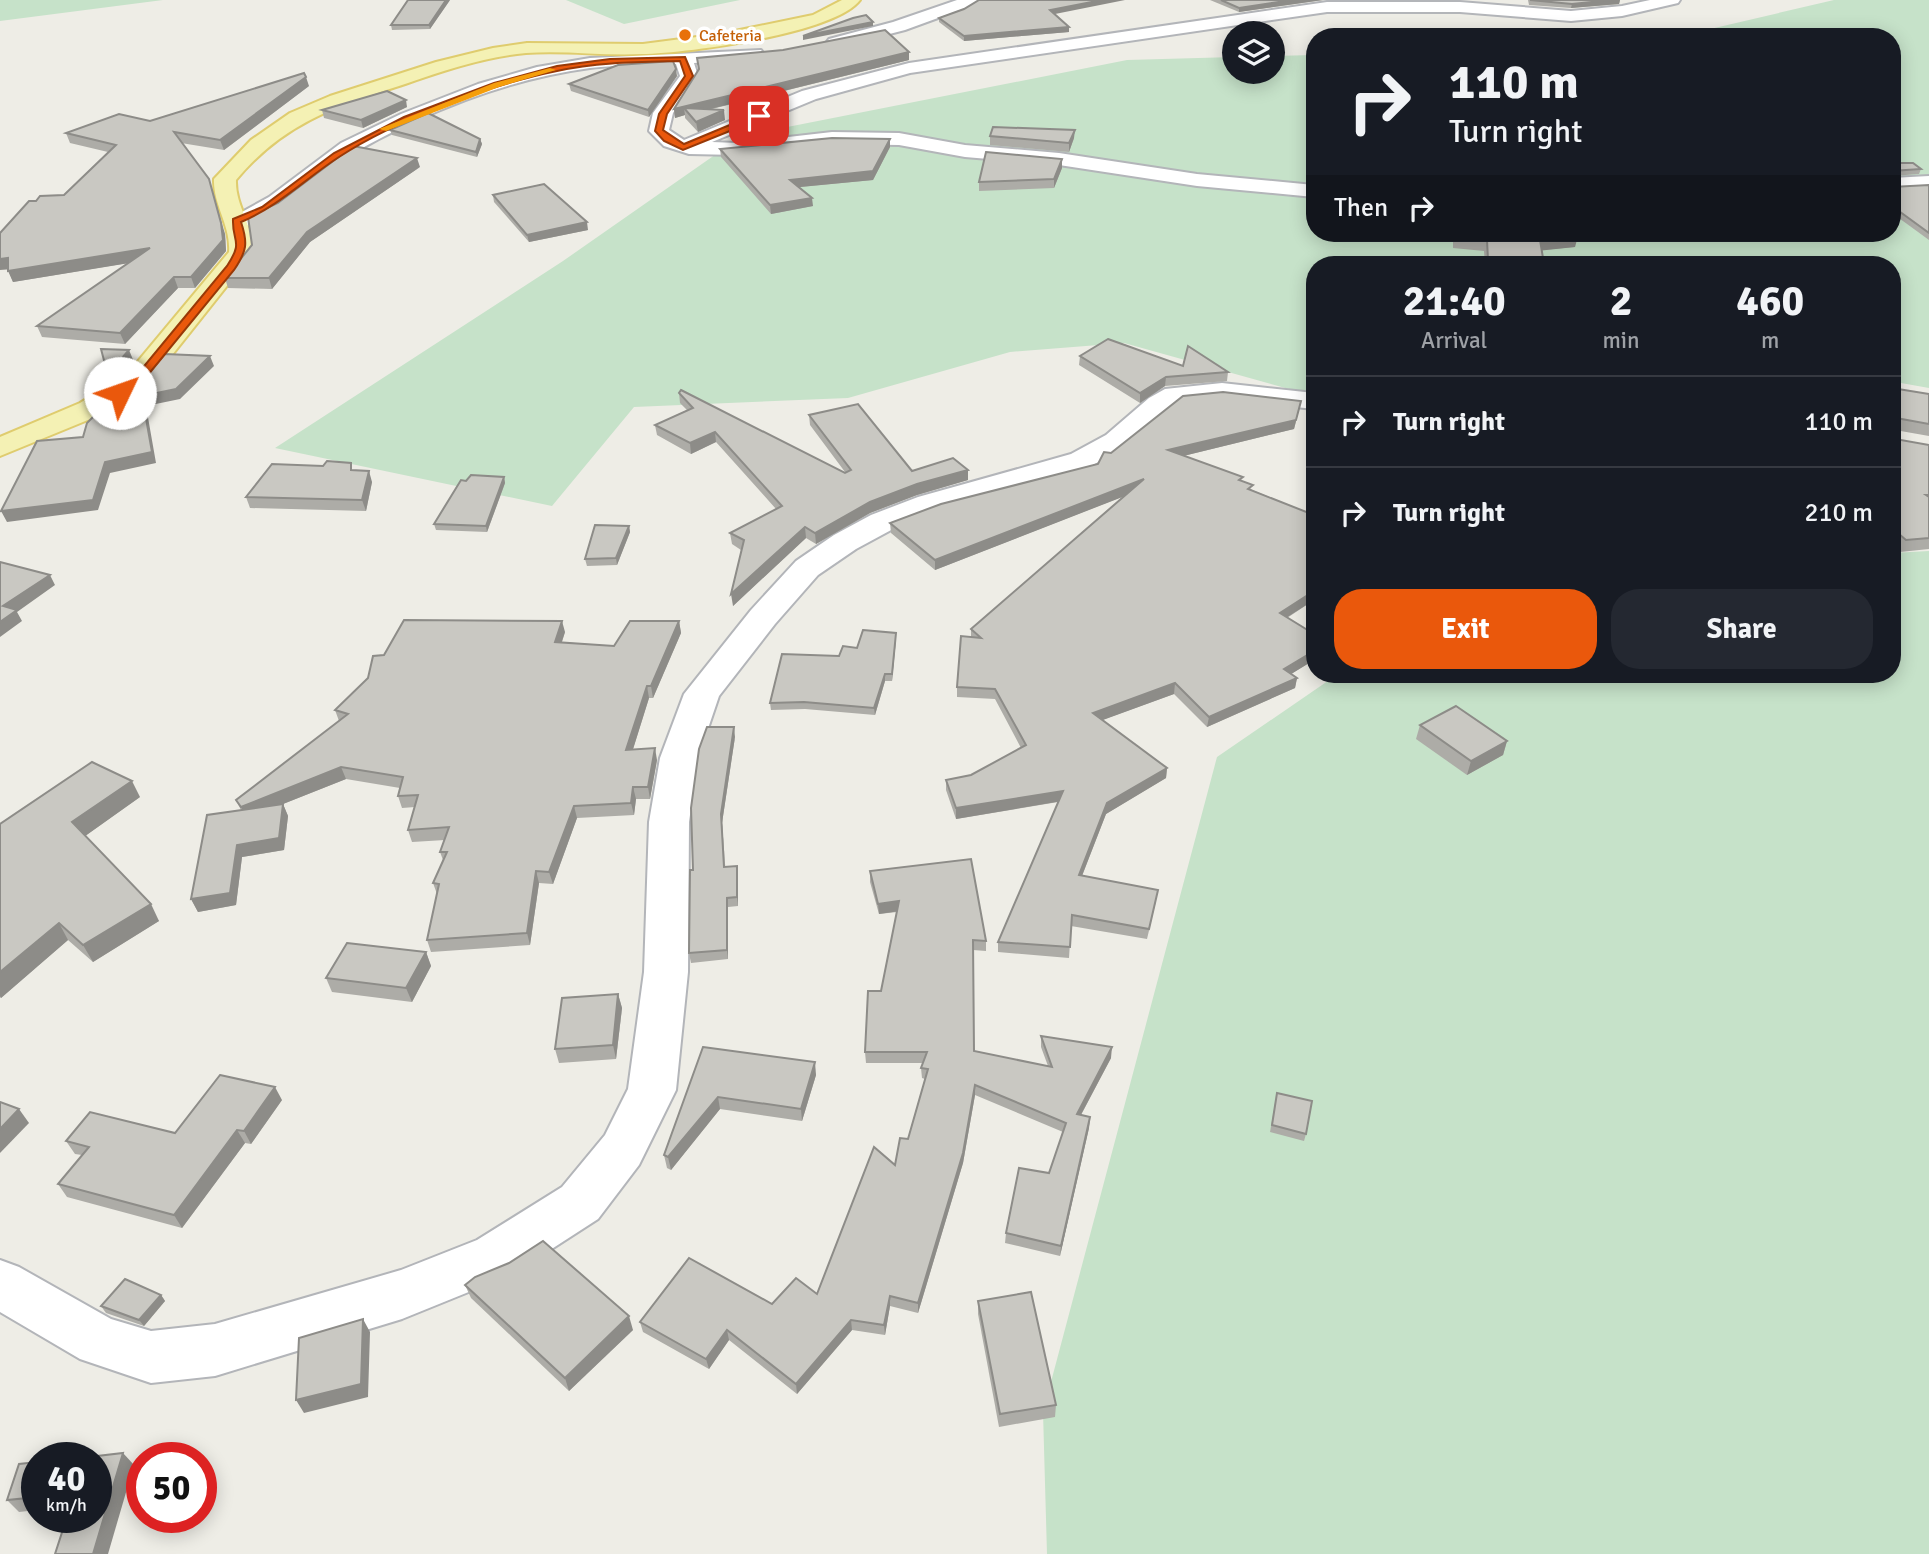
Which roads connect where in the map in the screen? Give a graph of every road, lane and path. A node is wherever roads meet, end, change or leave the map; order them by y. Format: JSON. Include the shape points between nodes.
{"nodes":[{"id":1,"x":852,"y":0,"type":"edge"},
{"id":2,"x":973,"y":0,"type":"edge"},
{"id":3,"x":1672,"y":0,"type":"edge"},
{"id":4,"x":817,"y":47,"type":"edge"},
{"id":5,"x":775,"y":52,"type":"edge"},
{"id":6,"x":683,"y":58,"type":"junction"},
{"id":7,"x":683,"y":147,"type":"junction"},
{"id":8,"x":1929,"y":182,"type":"edge"},
{"id":9,"x":1901,"y":184,"type":"edge"},
{"id":10,"x":1306,"y":190,"type":"edge"},
{"id":11,"x":236,"y":221,"type":"junction"},
{"id":12,"x":1306,"y":400,"type":"edge"},
{"id":13,"x":0,"y":447,"type":"edge"},
{"id":14,"x":0,"y":1284,"type":"edge"}],
"edges":[{"from":1,"to":11,"type":"main road","via":[[845,9],[823,18],[704,44],[625,50],[551,46],[499,52],[319,106],[263,141],[225,179],[226,202]]},
{"from":2,"to":4,"type":"street","via":[[899,26]]},
{"from":3,"to":7,"type":"street","via":[[1622,12],[1572,16],[1327,6],[909,68],[809,95]]},
{"from":5,"to":6,"type":"street"},
{"from":6,"to":7,"type":"street","via":[[689,76],[663,114],[659,131]]},
{"from":6,"to":11,"type":"street","via":[[576,65],[476,92],[359,141],[255,215]]},
{"from":7,"to":10,"type":"street","via":[[737,149],[822,139],[899,139],[965,151]]},
{"from":8,"to":9,"type":"street"},
{"from":11,"to":13,"type":"main road","via":[[243,242],[241,253],[139,378],[92,408]]},
{"from":12,"to":14,"type":"street","via":[[1222,391],[1175,395],[1116,441],[1081,460],[882,522],[807,568],[702,694],[679,758],[669,822],[666,972],[652,1090],[622,1150],[580,1202],[495,1257],[402,1294],[215,1350],[151,1357],[99,1341]]}]}
